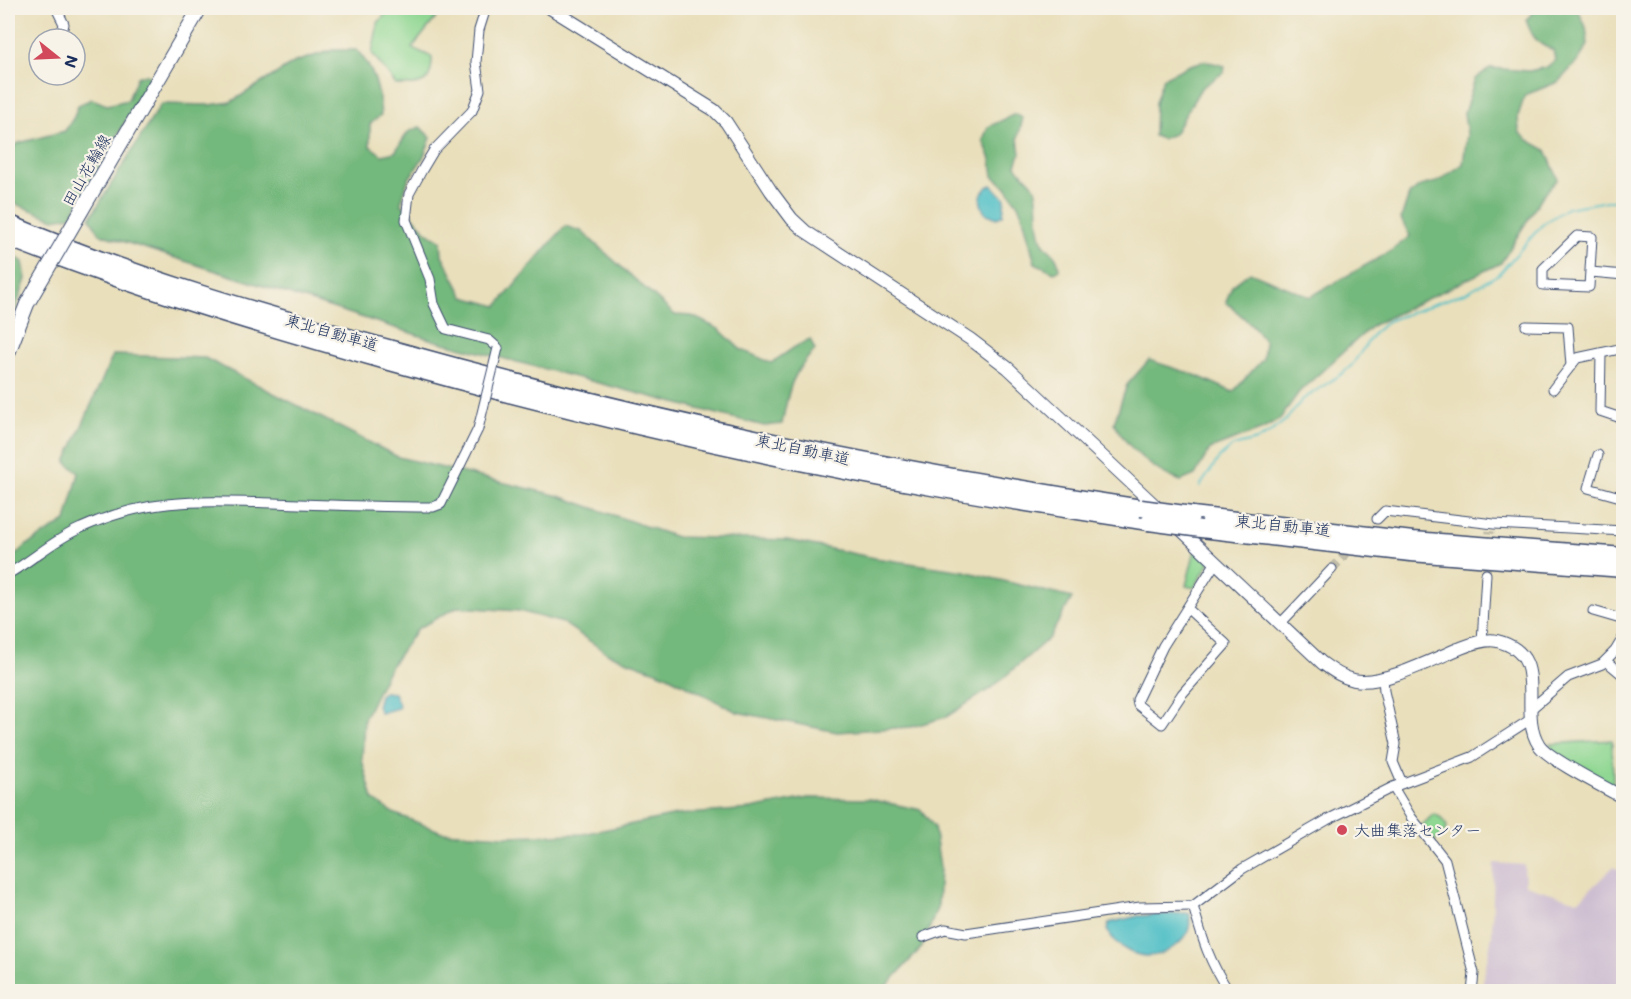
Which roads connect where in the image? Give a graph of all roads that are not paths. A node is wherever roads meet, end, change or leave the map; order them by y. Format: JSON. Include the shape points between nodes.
{"nodes":[{"id":1,"x":56,"y":8,"type":"edge"},
{"id":2,"x":200,"y":8,"type":"edge"},
{"id":3,"x":486,"y":8,"type":"edge"},
{"id":4,"x":550,"y":8,"type":"edge"},
{"id":5,"x":63,"y":27,"type":"edge"},
{"id":6,"x":8,"y":223,"type":"edge"},
{"id":7,"x":8,"y":238,"type":"edge"},
{"id":8,"x":1591,"y":272,"type":"junction"},
{"id":9,"x":1623,"y":275,"type":"edge"},
{"id":10,"x":1526,"y":326,"type":"dead end"},
{"id":11,"x":1623,"y":348,"type":"edge"},
{"id":12,"x":8,"y":353,"type":"edge"},
{"id":13,"x":1601,"y":353,"type":"junction"},
{"id":14,"x":1571,"y":366,"type":"junction"},
{"id":15,"x":1553,"y":390,"type":"dead end"},
{"id":16,"x":1623,"y":419,"type":"edge"},
{"id":17,"x":1598,"y":455,"type":"dead end"},
{"id":18,"x":1623,"y":498,"type":"edge"},
{"id":19,"x":1145,"y":515,"type":"junction"},
{"id":20,"x":1377,"y":519,"type":"dead end"},
{"id":21,"x":1196,"y":522,"type":"junction"},
{"id":22,"x":1623,"y":531,"type":"edge"},
{"id":23,"x":1623,"y":556,"type":"edge"},
{"id":24,"x":1216,"y":562,"type":"junction"},
{"id":25,"x":1332,"y":569,"type":"tunnel mouth"},
{"id":26,"x":1623,"y":569,"type":"edge"},
{"id":27,"x":8,"y":574,"type":"edge"},
{"id":28,"x":1486,"y":574,"type":"tunnel mouth"},
{"id":29,"x":1187,"y":608,"type":"junction"},
{"id":30,"x":1593,"y":611,"type":"dead end"},
{"id":31,"x":1623,"y":620,"type":"edge"},
{"id":32,"x":1280,"y":624,"type":"junction"},
{"id":33,"x":1623,"y":636,"type":"edge"},
{"id":34,"x":1482,"y":642,"type":"junction"},
{"id":35,"x":1606,"y":661,"type":"junction"},
{"id":36,"x":1623,"y":676,"type":"edge"},
{"id":37,"x":1383,"y":677,"type":"junction"},
{"id":38,"x":1531,"y":714,"type":"junction"},
{"id":39,"x":1397,"y":785,"type":"junction"},
{"id":40,"x":1623,"y":798,"type":"edge"},
{"id":41,"x":1193,"y":906,"type":"junction"},
{"id":42,"x":923,"y":937,"type":"dead end"},
{"id":43,"x":1229,"y":992,"type":"edge"},
{"id":44,"x":1472,"y":992,"type":"edge"}],
"edges":[{"from":1,"to":5,"type":"street"},
{"from":2,"to":12,"type":"main road","name":"田山花輪線","bridge":true,"via":[[27,304]]},
{"from":3,"to":27,"type":"street","bridge":true,"via":[[476,62],[480,90],[472,111],[434,150],[409,194],[405,220],[446,329],[489,340],[498,348],[478,429],[441,504],[157,504],[82,527]]},
{"from":4,"to":24,"type":"street","via":[[714,110],[792,219],[805,231],[1008,368]]},
{"from":6,"to":19,"type":"highway","name":"東北自動車道","via":[[98,259],[202,293],[349,338],[536,388],[813,452]]},
{"from":7,"to":19,"type":"highway","name":"東北自動車道","via":[[197,305],[544,403],[811,464],[942,489]]},
{"from":8,"to":8,"type":"street","via":[[1589,287],[1543,285],[1543,269],[1577,236],[1592,237]]},
{"from":8,"to":9,"type":"street"},
{"from":10,"to":14,"type":"street","via":[[1568,327]]},
{"from":11,"to":13,"type":"street"},
{"from":13,"to":14,"type":"street","via":[[1577,358]]},
{"from":13,"to":16,"type":"street","via":[[1600,411]]},
{"from":14,"to":15,"type":"street"},
{"from":17,"to":18,"type":"street","via":[[1588,488]]},
{"from":19,"to":21,"type":"highway","name":"東北自動車道","bridge":true},
{"from":20,"to":22,"type":"street","via":[[1385,511],[1492,528]]},
{"from":21,"to":23,"type":"highway","name":"東北自動車道"},
{"from":21,"to":26,"type":"highway","name":"東北自動車道","via":[[1411,553]]},
{"from":24,"to":29,"type":"street"},
{"from":24,"to":32,"type":"street"},
{"from":25,"to":32,"type":"street"},
{"from":28,"to":34,"type":"street"},
{"from":29,"to":29,"type":"street","via":[[1137,700],[1137,705],[1162,724],[1182,694],[1226,644]]},
{"from":30,"to":31,"type":"street"},
{"from":32,"to":37,"type":"street","via":[[1340,675],[1357,680]]},
{"from":33,"to":35,"type":"street"},
{"from":34,"to":37,"type":"street"},
{"from":34,"to":38,"type":"street","via":[[1494,640],[1513,646],[1522,654],[1528,664]]},
{"from":35,"to":36,"type":"street"},
{"from":35,"to":38,"type":"street","via":[[1568,677]]},
{"from":37,"to":39,"type":"street","via":[[1396,744],[1393,762]]},
{"from":38,"to":39,"type":"street","via":[[1472,757]]},
{"from":38,"to":40,"type":"street","via":[[1539,745],[1547,753]]},
{"from":39,"to":41,"type":"street","via":[[1242,869]]},
{"from":39,"to":44,"type":"street","via":[[1411,818],[1445,860],[1474,973]]},
{"from":41,"to":42,"type":"street","via":[[1140,907],[966,933],[945,929]]},
{"from":41,"to":43,"type":"street","via":[[1204,948]]}]}
